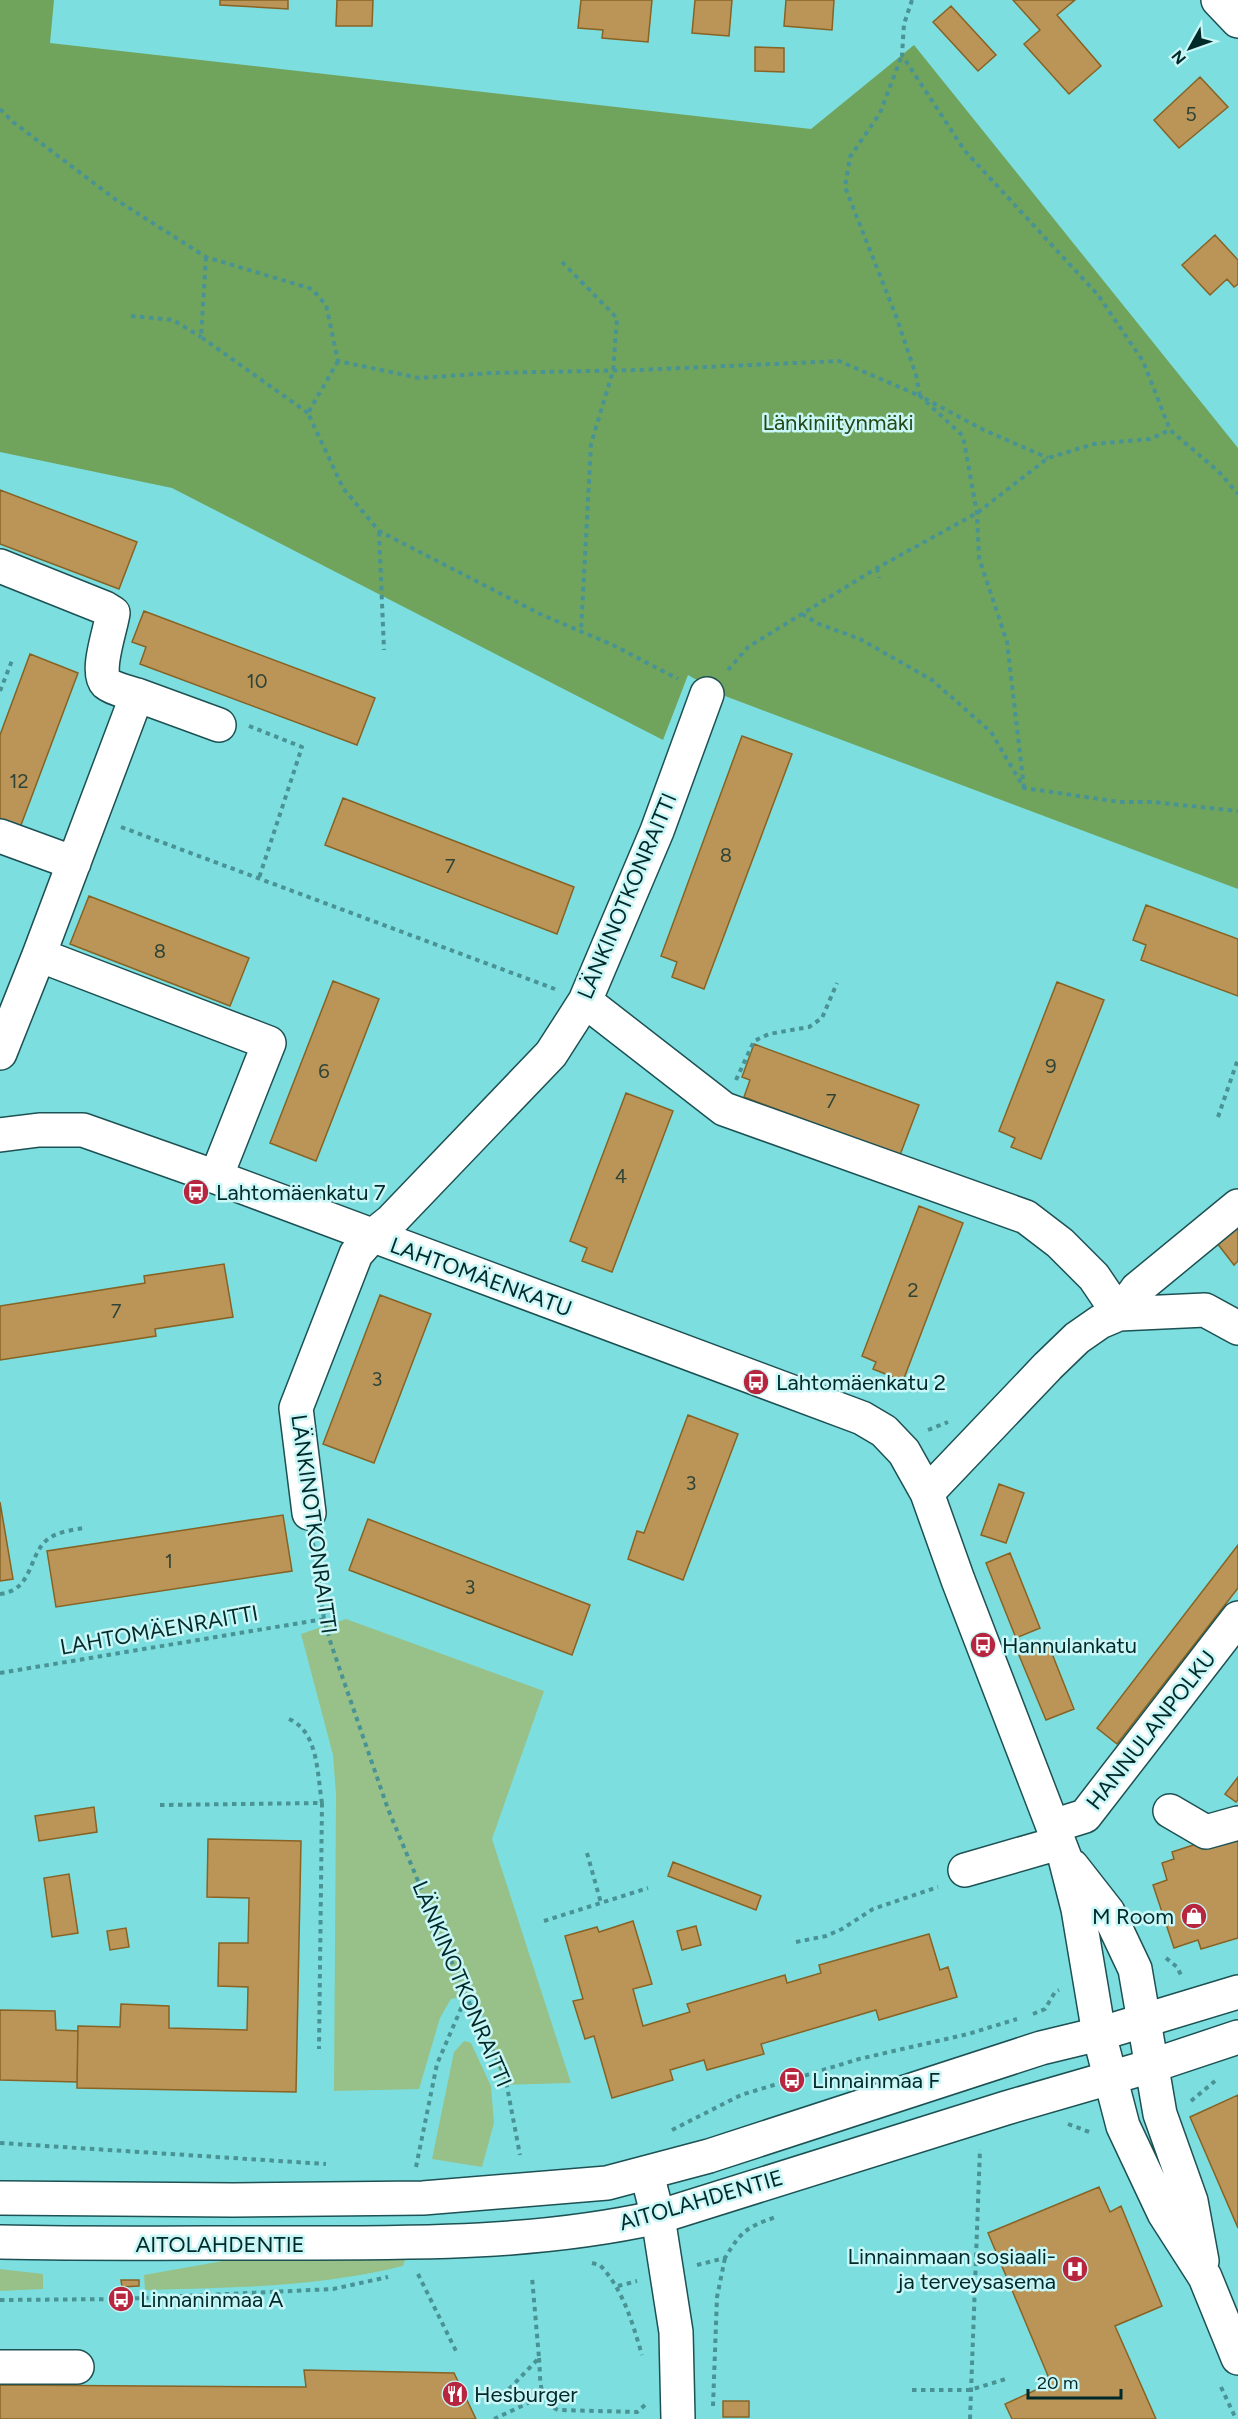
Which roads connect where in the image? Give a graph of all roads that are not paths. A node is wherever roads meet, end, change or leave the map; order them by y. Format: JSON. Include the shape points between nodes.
{"nodes":[{"id":1,"x":1218,"y":0,"type":"edge"},
{"id":2,"x":1238,"y":21,"type":"edge"},
{"id":3,"x":0,"y":566,"type":"edge"},
{"id":4,"x":708,"y":694,"type":"road end"},
{"id":5,"x":137,"y":695,"type":"junction"},
{"id":6,"x":219,"y":725,"type":"road end"},
{"id":7,"x":0,"y":836,"type":"edge"},
{"id":8,"x":74,"y":863,"type":"junction"},
{"id":9,"x":39,"y":955,"type":"junction"},
{"id":10,"x":585,"y":1001,"type":"junction"},
{"id":11,"x":0,"y":1053,"type":"edge"},
{"id":12,"x":0,"y":1135,"type":"edge"},
{"id":13,"x":216,"y":1177,"type":"junction"},
{"id":14,"x":1238,"y":1206,"type":"edge"},
{"id":15,"x":371,"y":1237,"type":"junction"},
{"id":16,"x":1119,"y":1314,"type":"junction"},
{"id":17,"x":1238,"y":1328,"type":"edge"},
{"id":18,"x":927,"y":1493,"type":"junction"},
{"id":19,"x":309,"y":1513,"type":"road end"},
{"id":20,"x":1238,"y":1618,"type":"edge"},
{"id":21,"x":1170,"y":1811,"type":"dead end"},
{"id":22,"x":1238,"y":1823,"type":"edge"},
{"id":23,"x":1059,"y":1842,"type":"junction"},
{"id":24,"x":956,"y":1877,"type":"road end"},
{"id":25,"x":1238,"y":1992,"type":"edge"},
{"id":26,"x":1144,"y":2020,"type":"junction"},
{"id":27,"x":1099,"y":2034,"type":"junction"},
{"id":28,"x":1238,"y":2037,"type":"edge"},
{"id":29,"x":1151,"y":2066,"type":"junction"},
{"id":30,"x":1110,"y":2078,"type":"junction"},
{"id":31,"x":646,"y":2174,"type":"junction"},
{"id":32,"x":4,"y":2197,"type":"edge"},
{"id":33,"x":658,"y":2217,"type":"junction"},
{"id":34,"x":0,"y":2242,"type":"edge"},
{"id":35,"x":1205,"y":2277,"type":"junction"},
{"id":36,"x":1238,"y":2358,"type":"edge"},
{"id":37,"x":0,"y":2367,"type":"edge"},
{"id":38,"x":77,"y":2367,"type":"dead end"},
{"id":39,"x":678,"y":2419,"type":"edge"}],
"edges":[{"from":1,"to":2,"type":"street"},
{"from":3,"to":5,"type":"street","via":[[113,613],[102,676],[109,685]]},
{"from":4,"to":10,"type":"street","name":"LÄNKINOTKONRAITTI","via":[[657,831]]},
{"from":5,"to":6,"type":"street"},
{"from":5,"to":8,"type":"street"},
{"from":7,"to":8,"type":"street"},
{"from":8,"to":9,"type":"street"},
{"from":9,"to":11,"type":"street"},
{"from":9,"to":13,"type":"street","via":[[269,1043]]},
{"from":10,"to":15,"type":"street","name":"LÄNKINOTKONRAITTI","via":[[551,1054],[391,1221]]},
{"from":10,"to":16,"type":"street","via":[[723,1108],[1026,1217],[1094,1277]]},
{"from":12,"to":13,"type":"street","name":"LAHTOMÄENKATU","via":[[83,1130]]},
{"from":13,"to":15,"type":"street","name":"LAHTOMÄENKATU"},
{"from":14,"to":16,"type":"street","via":[[1137,1289]]},
{"from":15,"to":18,"type":"street","name":"LAHTOMÄENKATU","via":[[862,1418],[884,1431],[904,1452]]},
{"from":15,"to":19,"type":"street","name":"LÄNKINOTKONRAITTI","via":[[356,1254],[296,1408]]},
{"from":16,"to":17,"type":"street","via":[[1205,1310]]},
{"from":16,"to":18,"type":"street","via":[[1077,1338]]},
{"from":18,"to":23,"type":"street"},
{"from":20,"to":23,"type":"street","name":"HANNULANPOLKU","via":[[1085,1816]]},
{"from":21,"to":22,"type":"street","via":[[1206,1832]]},
{"from":23,"to":24,"type":"street","name":"HANNULANPOLKU"},
{"from":23,"to":26,"type":"street","via":[[1108,1912],[1135,1969]]},
{"from":23,"to":27,"type":"street","via":[[1078,1909]]},
{"from":25,"to":26,"type":"street","name":"AITOLAHDENTIE"},
{"from":26,"to":27,"type":"street","name":"AITOLAHDENTIE"},
{"from":26,"to":29,"type":"street"},
{"from":27,"to":30,"type":"street"},
{"from":27,"to":31,"type":"street","name":"AITOLAHDENTIE","via":[[1041,2048]]},
{"from":28,"to":29,"type":"street","name":"AITOLAHDENTIE"},
{"from":29,"to":30,"type":"street","name":"AITOLAHDENTIE"},
{"from":29,"to":35,"type":"street","via":[[1160,2114],[1191,2201]]},
{"from":30,"to":33,"type":"street","name":"AITOLAHDENTIE"},
{"from":30,"to":35,"type":"street","via":[[1123,2126],[1164,2213]]},
{"from":31,"to":32,"type":"street","name":"AITOLAHDENTIE","via":[[607,2183],[423,2198]]},
{"from":31,"to":33,"type":"street"},
{"from":33,"to":34,"type":"street","name":"AITOLAHDENTIE","via":[[522,2238],[422,2244]]},
{"from":33,"to":39,"type":"street","via":[[676,2332]]},
{"from":35,"to":36,"type":"street"},
{"from":37,"to":38,"type":"street"}]}
